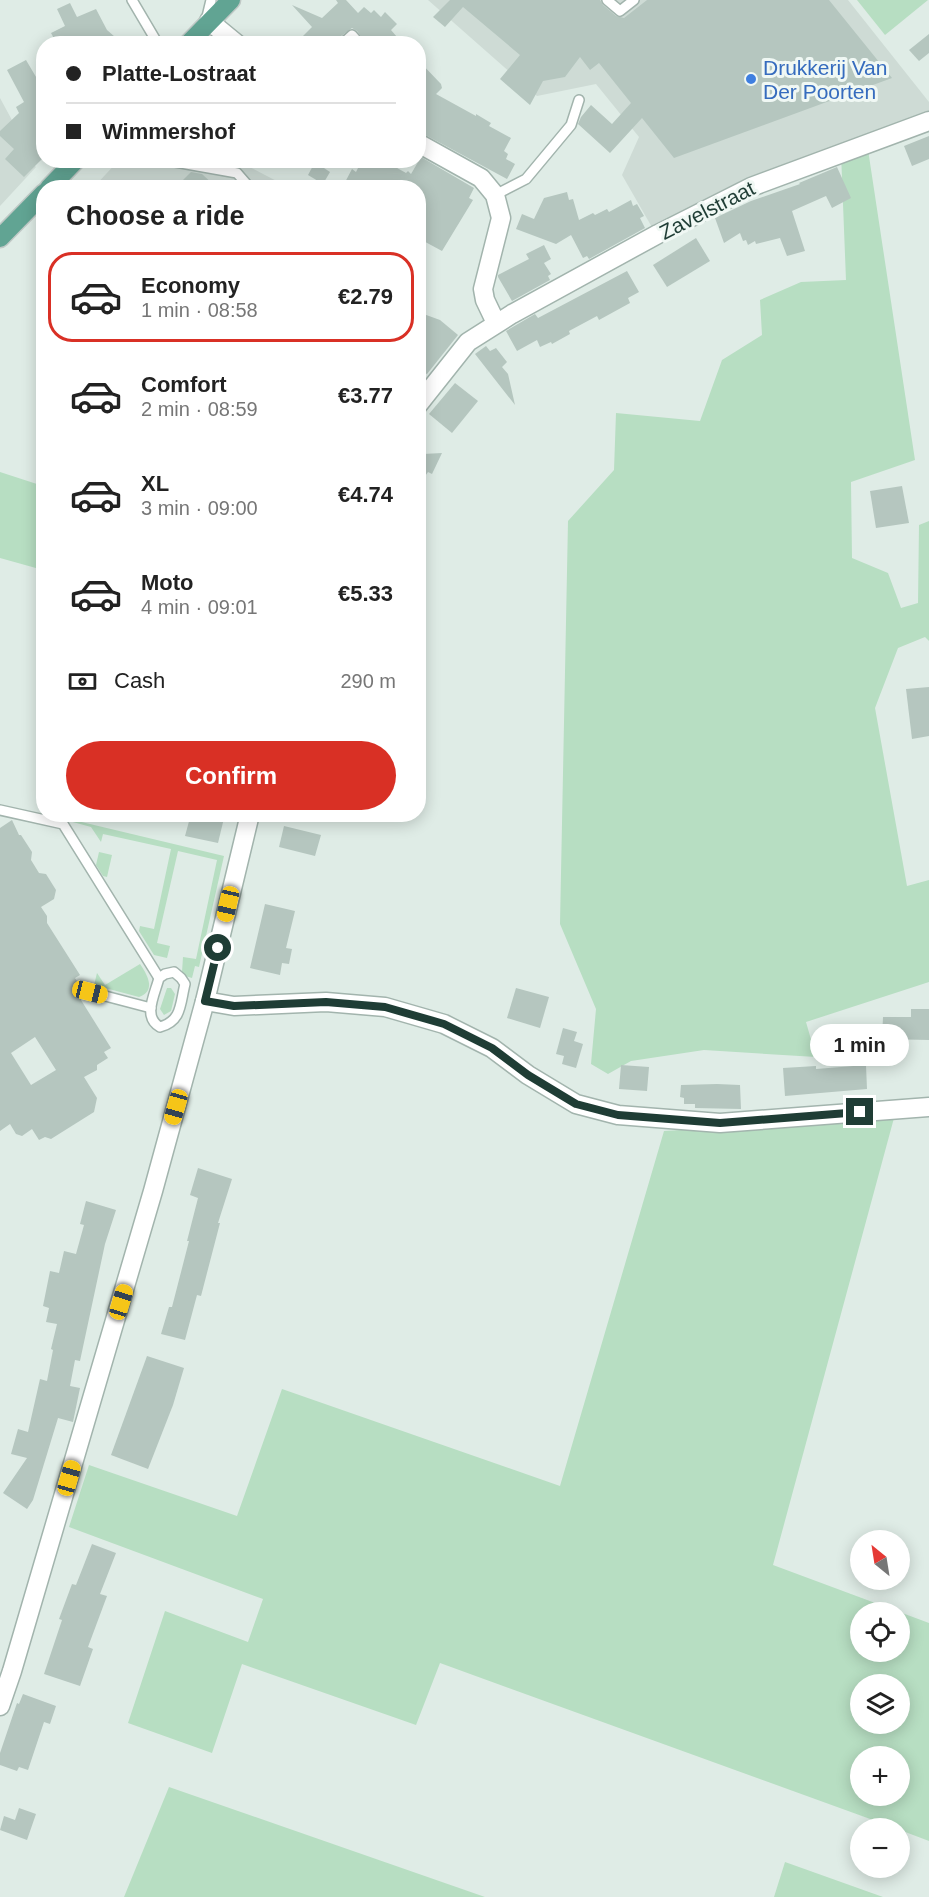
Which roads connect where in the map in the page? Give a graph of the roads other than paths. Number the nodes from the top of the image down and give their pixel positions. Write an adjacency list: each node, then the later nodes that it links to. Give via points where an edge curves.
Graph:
1 (132, 0): 7 (lane)
2 (211, 0): 6 (lane)
3 (231, 0): 6 (main road)
4 (607, 0): 5 (lane, via 620,11)
5 (634, 0)
6 (207, 23): 8 (main road); 9 (street)
7 (153, 36)
8 (195, 36)
9 (226, 36)
10 (579, 100): 17 (lane, via 571,125 526,180)
11 (929, 121): 20 (street, Zavelstraat, via 742,191)
12 (426, 147): 17 (street, via 481,178)
13 (68, 168): 15 (main road)
14 (209, 168): 16 (lane, via 237,173)
15 (57, 180)
16 (243, 180)
17 (495, 195): 20 (street, via 501,218 483,289)
18 (36, 202): 19 (main road)
19 (0, 238)
20 (496, 323): 21 (street, Zavelstraat, via 468,342)
21 (426, 395)
22 (0, 810): 23 (lane)
23 (36, 818)
24 (54, 822): 26 (lane, via 63,824)
25 (248, 822): 29 (street)
26 (159, 978): 28 (lane, via 174,972 184,984); 30 (lane)
27 (90, 992): 30 (lane)
28 (182, 996): 29 (lane); 30 (lane, via 176,1019 170,1025 160,1028 153,1023)
29 (205, 1001): 31 (street, via 234,1006 326,1002 385,1007 444,1024 492,1048 576,1104 618,1115 720,1123); 32 (street)
30 (151, 1008)
31 (929, 1107)
32 (0, 1706)

